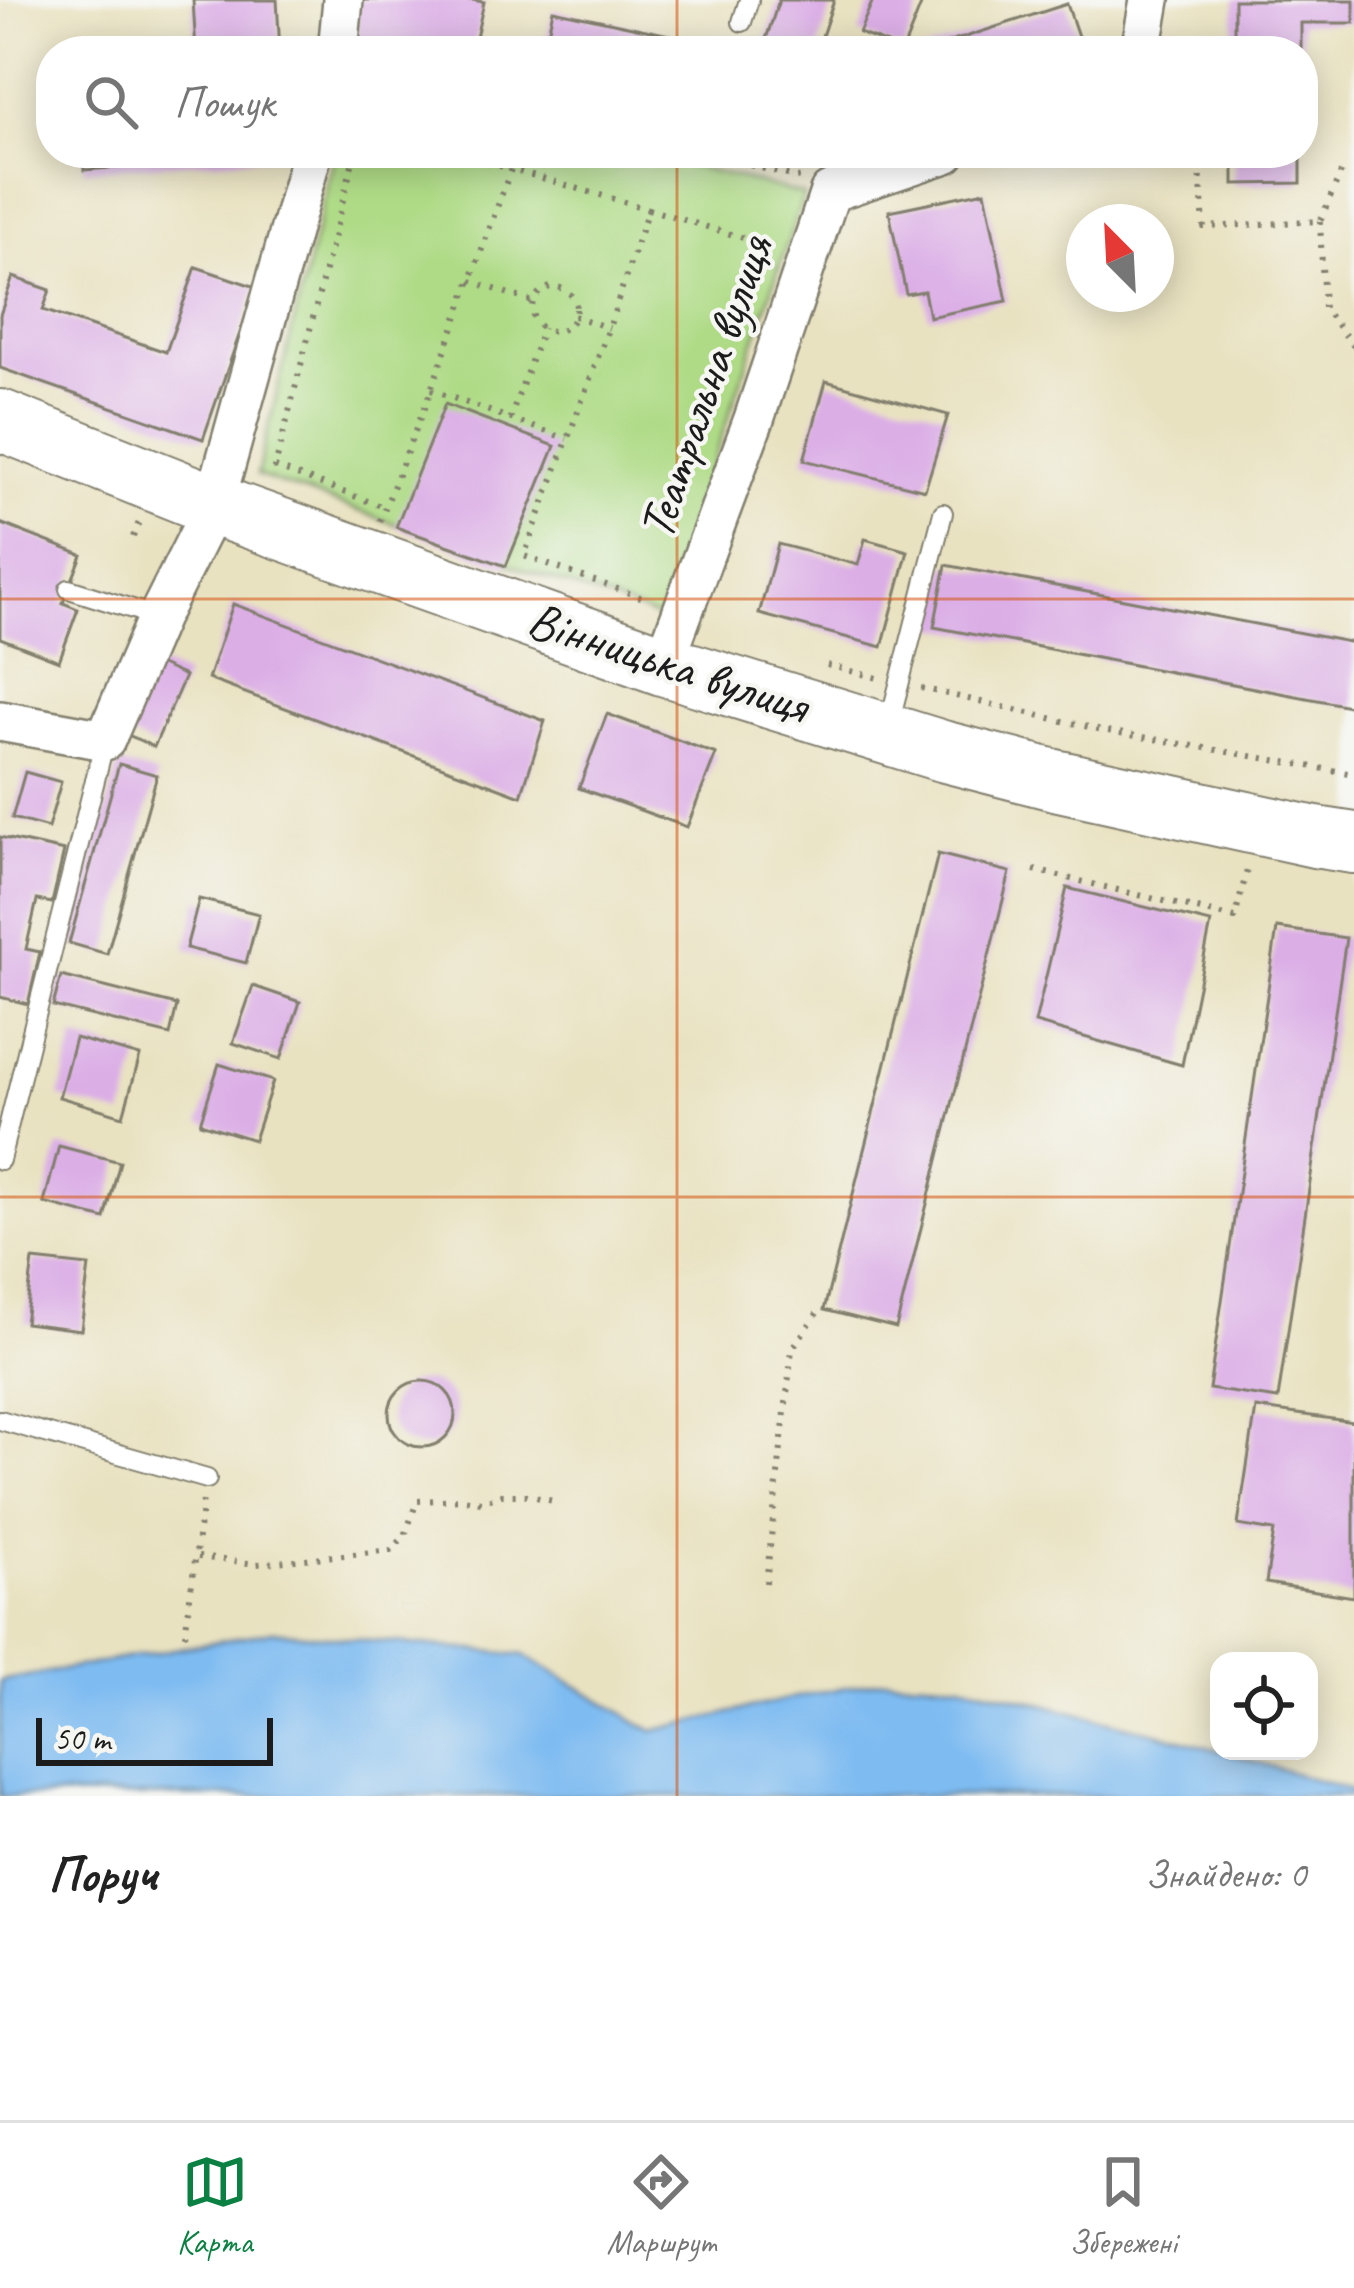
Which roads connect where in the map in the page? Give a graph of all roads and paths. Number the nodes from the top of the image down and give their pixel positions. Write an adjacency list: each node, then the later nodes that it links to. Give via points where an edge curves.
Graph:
1 (343, 0): 5 (street)
2 (749, 0): 4 (lane)
3 (1150, 0): 6 (street)
4 (742, 22)
5 (339, 36)
6 (1144, 36)
7 (307, 168): 29 (street)
8 (351, 168): 30 (path, via 275,467)
9 (507, 168): 14 (path)
10 (763, 168): 15 (path)
11 (901, 168): 15 (street, Театральна вулиця)
12 (1200, 168): 17 (path, via 1204,227)
13 (1343, 168): 17 (path)
14 (511, 169): 16 (path); 19 (path)
15 (830, 192): 36 (street, Театральна вулиця)
16 (648, 209): 18 (path); 23 (path)
17 (1320, 220): 24 (path, via 1324,309)
18 (774, 246)
19 (472, 281): 20 (path); 25 (path)
20 (533, 302): 21 (path, via 549,287 564,289); 22 (path)
21 (574, 316): 22 (path, via 563,328); 23 (path)
22 (543, 328): 26 (path)
23 (609, 328): 28 (path)
24 (1354, 346)
25 (431, 390): 26 (path); 30 (path)
26 (510, 418): 28 (path)
27 (0, 420): 29 (main road, Вінницька вулиця)
28 (567, 440): 34 (path, via 524,556)
29 (214, 505): 35 (street); 36 (main road, Вінницька вулиця)
30 (385, 508): 32 (path)
31 (944, 513): 38 (lane)
32 (377, 530)
33 (69, 589): 35 (lane)
34 (654, 602)
35 (158, 617): 40 (street)
36 (663, 664): 38 (main road, Вінницька вулиця)
37 (826, 664): 38 (path)
38 (893, 708): 41 (path, via 1102,730); 42 (main road, Вінницька вулиця, via 1054,780)
39 (0, 721): 40 (street)
40 (105, 740): 45 (lane)
41 (1354, 774)
42 (1354, 843)
43 (1251, 854): 44 (path, via 1235,918)
44 (1034, 870)
45 (0, 1160)
46 (818, 1312): 51 (path, via 792,1349)
47 (0, 1420): 48 (lane)
48 (207, 1479): 50 (path)
49 (553, 1501): 50 (path, via 417,1501 391,1550 257,1564)
50 (198, 1557): 52 (path)
51 (766, 1582)
52 (185, 1635)

